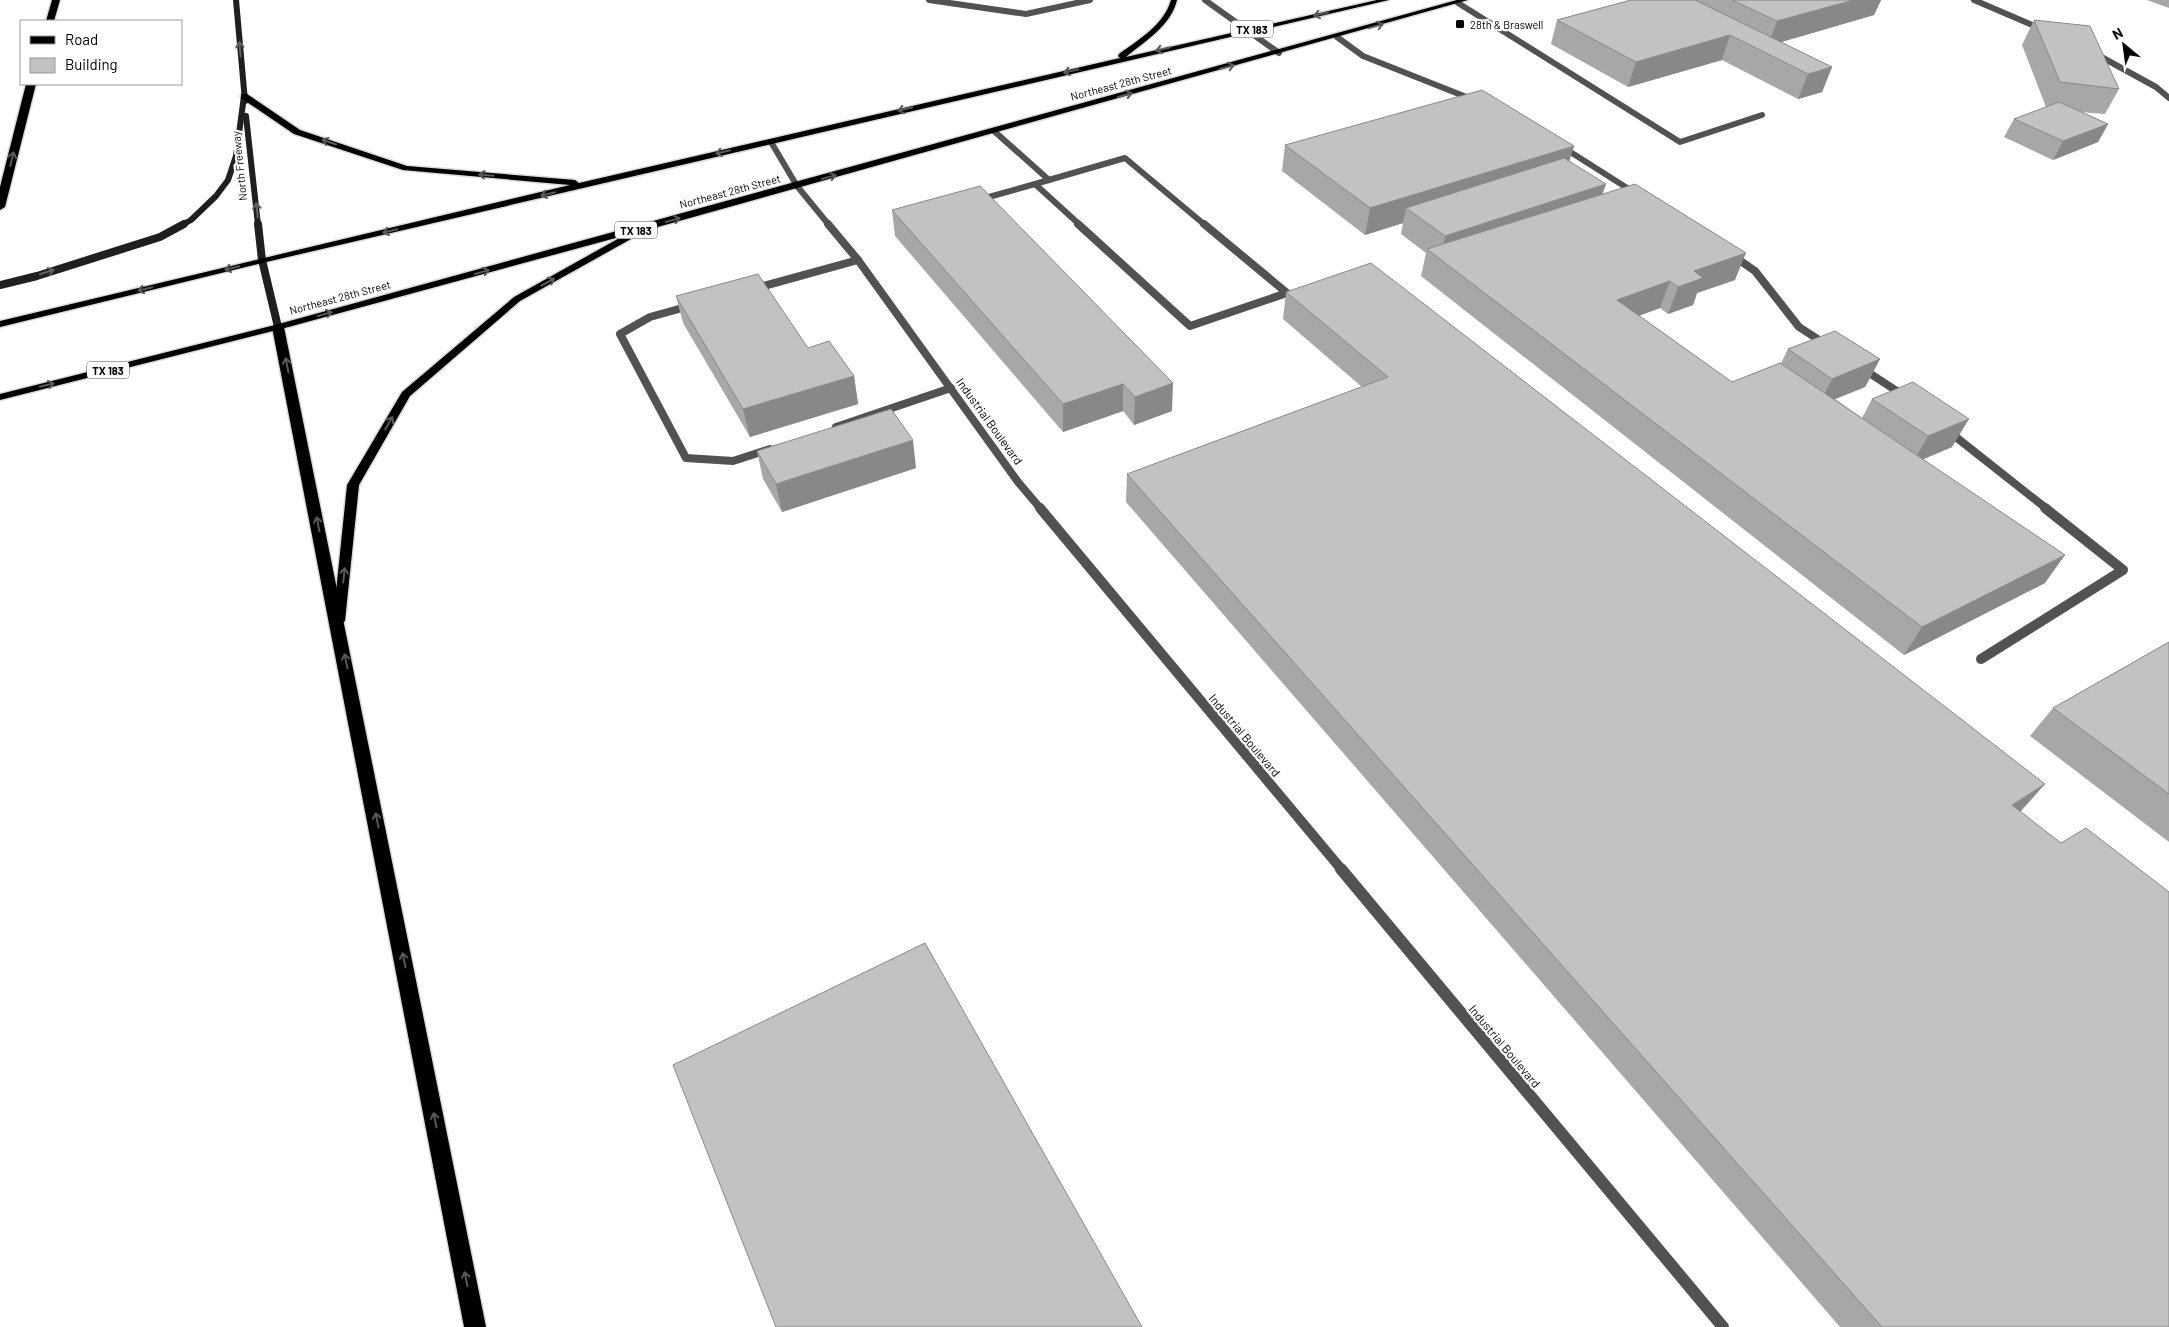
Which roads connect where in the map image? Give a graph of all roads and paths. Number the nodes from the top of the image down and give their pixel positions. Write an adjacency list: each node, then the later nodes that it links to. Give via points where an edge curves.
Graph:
1 (56, 0): 10 (highway)
2 (236, 0): 18 (main road, North Freeway, one-way to 2)
3 (929, 0): 4 (street, via 1026,14)
4 (1090, 0)
5 (1174, 0): 16 (main road, via 1174,8 1154,30)
6 (1205, 0): 11 (street)
7 (1386, 0): 11 (main road, Northeast 28th Street / TX 183, one-way to 11)
8 (1974, 0): 12 (street)
9 (1461, 1): 13 (main road, Northeast 28th Street / TX 183, one-way to 9); 21 (street, via 1680,142)
10 (50, 20)
11 (1248, 30): 15 (street); 16 (main road, Northeast 28th Street / TX 183, one-way to 16)
12 (2051, 34)
13 (1337, 37): 15 (main road, Northeast 28th Street / TX 183); 20 (street, via 1364,56)
14 (2086, 48): 19 (street, via 2156,87)
15 (1279, 53): 22 (main road, Northeast 28th Street / TX 183, one-way to 15)
16 (1118, 60): 23 (main road, Northeast 28th Street / TX 183, one-way to 23)
17 (31, 85): 31 (highway, one-way to 17)
18 (244, 96): 26 (main road, one-way to 18, via 406,168 297,132); 34 (main road, North Freeway, one-way to 18); 36 (main road, one-way to 18, via 160,236 191,220 228,180 236,156)
19 (2169, 98)
20 (1480, 102)
21 (1762, 115)
22 (994, 132): 25 (street); 28 (main road, Northeast 28th Street / TX 183, one-way to 22)
23 (771, 142): 26 (main road, Northeast 28th Street / TX 183, one-way to 26); 28 (street, Industrial Boulevard)
24 (1558, 143): 29 (street)
25 (1049, 180): 27 (street); 27 (street, via 1125,158 1287,293 1190,326)
26 (587, 184): 34 (main road, Northeast 28th Street / TX 183, one-way to 34)
27 (1035, 184): 30 (street)
28 (797, 186): 32 (main road, Northeast 28th Street / TX 183, one-way to 28); 35 (street, Industrial Boulevard)
29 (1640, 196)
30 (968, 203)
31 (0, 206)
32 (643, 228): 40 (main road, Northeast 28th Street / TX 183, one-way to 32); 49 (main road, one-way to 32, via 353,485 406,394 517,299)
33 (1722, 249): 41 (street, via 1755,270 1799,327)
34 (262, 260): 39 (main road, Northeast 28th Street / TX 183, one-way to 39); 40 (main road, North Freeway)
35 (858, 260): 37 (street); 43 (street, Industrial Boulevard)
36 (0, 285)
37 (745, 291)
38 (698, 304): 48 (street, via 650,317 620,334 686,458 733,461)
39 (0, 324)
40 (278, 327): 44 (main road, Northeast 28th Street / TX 183, one-way to 40); 49 (highway, one-way to 40)
41 (1832, 348)
42 (1856, 364): 45 (street)
43 (951, 388): 47 (street); 52 (street, Industrial Boulevard, via 1018,482)
44 (0, 397)
45 (1912, 402)
46 (1943, 427): 50 (street, via 2123,570)
47 (828, 429)
48 (781, 445)
49 (338, 624): 51 (highway, one-way to 49)
50 (1981, 660)
51 (475, 1327)
52 (1722, 1327)

